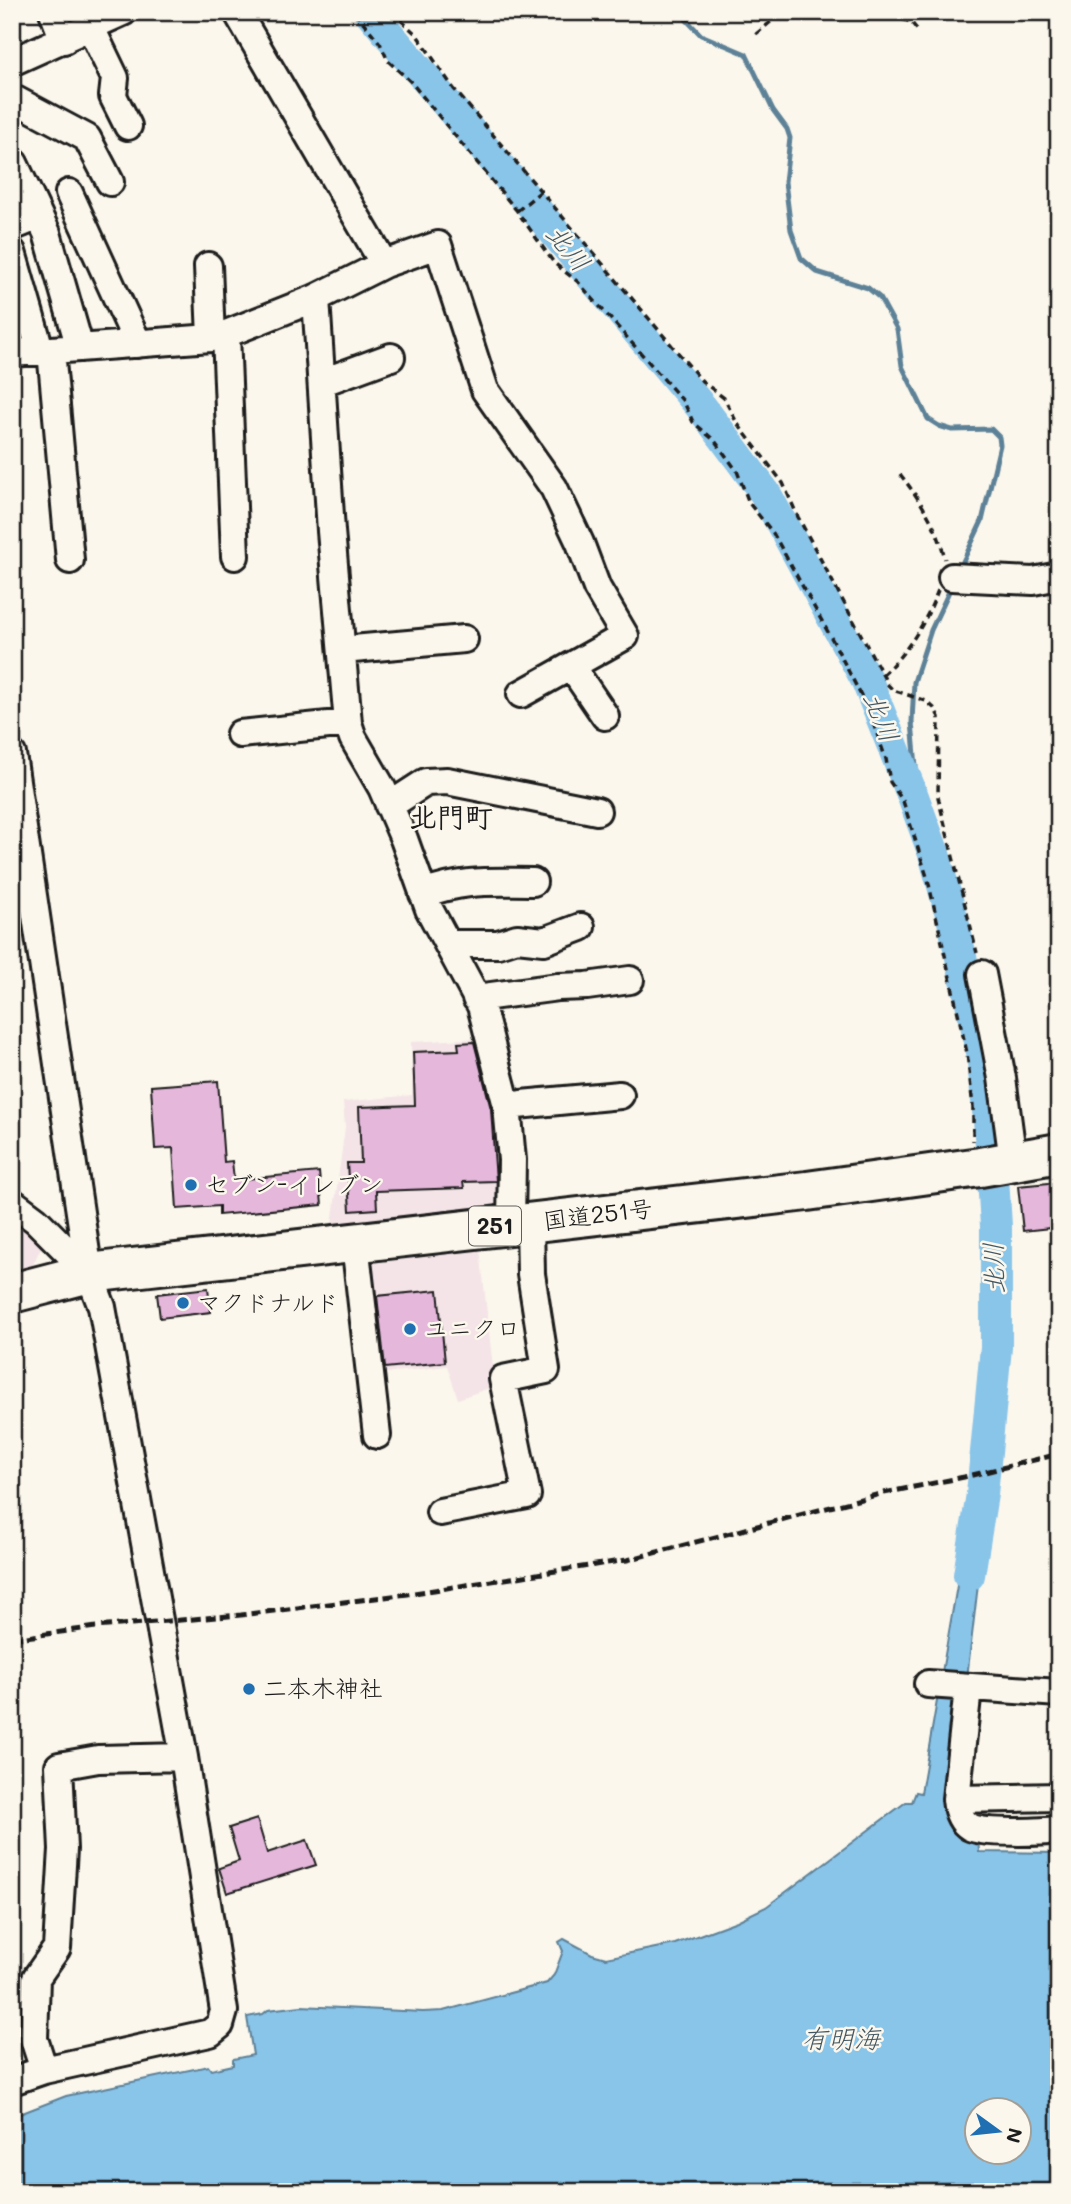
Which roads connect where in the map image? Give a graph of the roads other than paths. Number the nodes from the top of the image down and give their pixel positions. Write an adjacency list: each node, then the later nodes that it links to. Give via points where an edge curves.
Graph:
1 (54, 12): 5 (street)
2 (123, 12): 4 (street)
3 (237, 12): 15 (street)
4 (91, 28): 5 (street); 8 (street, via 115,78 113,96)
5 (64, 40): 6 (street)
6 (12, 62)
7 (12, 99): 10 (street, via 87,138)
8 (128, 126)
9 (14, 163): 12 (street)
10 (110, 182)
11 (69, 193): 19 (street)
12 (39, 216): 13 (street); 20 (street)
13 (12, 227)
14 (12, 252): 21 (street)
15 (384, 264): 17 (street); 31 (street, via 438,245 485,390 554,488 597,589 625,636)
16 (208, 267): 18 (street)
17 (316, 298): 18 (street); 24 (street)
18 (219, 336): 19 (street); 25 (street)
19 (138, 344): 20 (street)
20 (80, 348): 21 (street)
21 (45, 351): 22 (street); 26 (street)
22 (12, 353)
23 (391, 357): 24 (street)
24 (323, 382): 30 (street)
25 (235, 556)
26 (70, 560)
27 (950, 576): 28 (street, via 1034,581)
28 (1059, 576)
29 (464, 639): 30 (street)
30 (342, 650): 34 (street)
31 (571, 666): 32 (street); 33 (street)
32 (521, 694)
33 (605, 716)
34 (348, 723): 35 (street); 38 (street)
35 (240, 734)
36 (12, 758): 37 (street)
37 (15, 790): 52 (street)
38 (389, 806): 39 (street, via 426,782 447,781); 41 (street)
39 (597, 811)
40 (533, 882): 41 (street, via 468,881)
41 (423, 894): 43 (street)
42 (581, 927): 43 (street, via 544,941 517,938 498,944)
43 (447, 944): 46 (street)
44 (982, 974): 48 (street, via 1002,1078)
45 (630, 980): 46 (street)
46 (476, 998): 50 (street, via 508,1106)
47 (1059, 1153): 48 (highway, 国道251号 / 251)
48 (993, 1164): 50 (highway, 国道251号 / 251, via 807,1191)
49 (12, 1202): 52 (street)
50 (520, 1223): 51 (highway, 国道251号 / 251); 55 (street, via 546,1370 503,1379 527,1494)
51 (355, 1243): 52 (highway, 国道251号 / 251); 54 (street)
52 (89, 1273): 53 (highway, 国道251号 / 251); 59 (street, via 102,1307)
53 (12, 1293)
54 (377, 1435)
55 (440, 1513)
56 (928, 1684): 57 (street)
57 (967, 1688): 58 (street); 61 (street)
58 (1059, 1693)
59 (184, 1757): 63 (street, via 99,1759 59,1766 63,1849 57,1948 36,1978 34,2039); 63 (street, via 223,2005 220,2025 210,2033)
60 (1059, 1797): 61 (street)
61 (956, 1799): 62 (street, via 959,1815 972,1828)
62 (1059, 1830)
63 (44, 2070): 64 (street)
64 (12, 2081)

